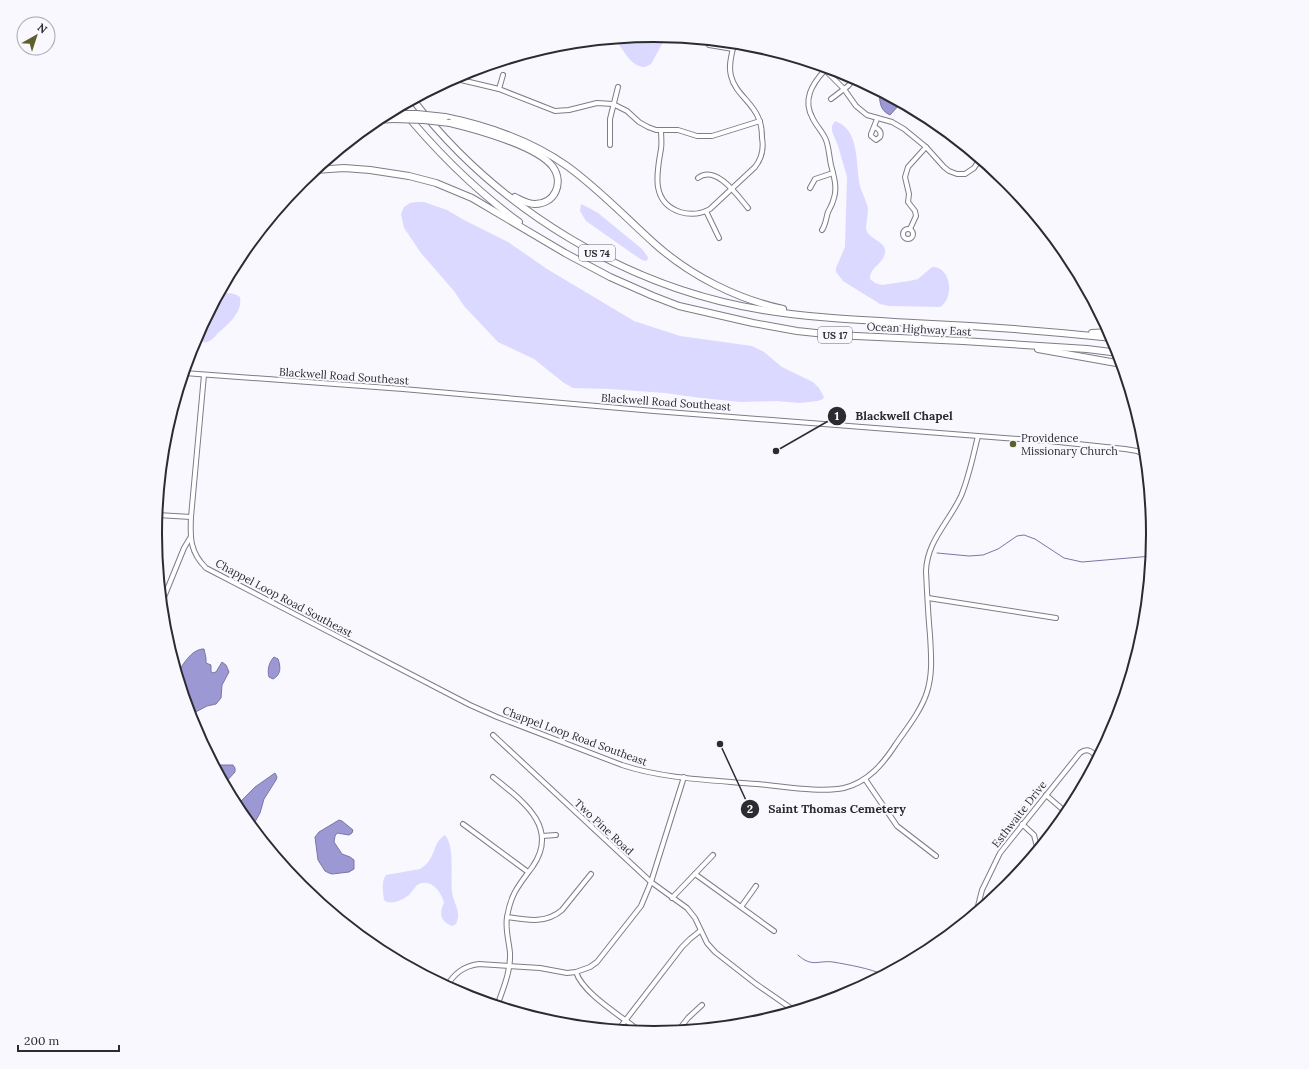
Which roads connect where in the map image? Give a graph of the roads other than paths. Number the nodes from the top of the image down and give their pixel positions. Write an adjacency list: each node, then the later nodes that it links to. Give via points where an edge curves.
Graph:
1 (709, 45): 2 (street)
2 (733, 49): 18 (street, via 730,67 733,81)
3 (823, 72): 25 (street, via 810,90 808,106 828,145)
4 (829, 74): 10 (street)
5 (503, 75): 9 (street)
6 (463, 80): 9 (street)
7 (850, 82): 10 (street)
8 (618, 87): 13 (street)
9 (499, 89): 13 (street, via 556,111 597,103)
10 (844, 89): 11 (street); 17 (street, via 856,106)
11 (832, 99)
12 (416, 104): 26 (highway, US 74, via 450,143)
13 (613, 104): 20 (street, via 648,127); 21 (street, via 609,124)
14 (403, 111): 35 (highway, US 74, via 432,145 476,187)
15 (398, 114): 36 (highway, bridge, via 445,117 496,130 530,144 559,160 595,188 661,249 709,282 763,304)
16 (390, 119): 26 (highway, bridge, via 450,123 519,145 547,161 558,181 552,197 535,204 519,199)
17 (877, 119): 19 (street); 22 (street, via 892,122)
18 (760, 121): 20 (street, via 706,137); 29 (street, via 763,147 760,159)
19 (874, 127)
20 (662, 130): 31 (street, via 656,175 660,195 679,212 693,214)
21 (610, 145)
22 (926, 147): 23 (street, via 944,167 956,174 961,175 970,171); 32 (street, via 908,167 905,177 908,202 916,216)
23 (977, 162)
24 (324, 169): 35 (highway, via 370,170 409,176 436,184 478,201)
25 (833, 173): 28 (street, via 816,179); 33 (street, via 835,197)
26 (488, 178): 36 (highway, US 74, via 526,209 572,239 645,275 694,293 736,304 781,313)
27 (698, 178): 29 (street, via 712,175)
28 (810, 188)
29 (731, 189): 30 (street); 31 (street)
30 (748, 208)
31 (706, 211): 34 (street)
32 (910, 229)
33 (822, 230)
34 (719, 238)
35 (565, 253): 40 (highway, Ocean Highway East / US 17, via 679,306 753,323 797,332)
36 (822, 317): 37 (highway, Ocean Highway East / US 17)
37 (1045, 332): 38 (highway); 39 (highway, Ocean Highway East / US 17)
38 (1103, 332)
39 (1106, 337)
40 (1007, 344): 41 (highway, Ocean Highway East / US 17); 42 (highway)
41 (1112, 352)
42 (1116, 363)
43 (189, 373): 44 (street, Blackwell Road Southeast)
44 (204, 375): 45 (street, Blackwell Road Southeast); 48 (street, Chappel Loop Road Southeast)
45 (978, 436): 46 (street, Blackwell Road Southeast, via 1049,441); 51 (street, Chappel Loop Road Southeast, via 961,496 930,548 926,571)
46 (1140, 452)
47 (163, 515): 48 (street)
48 (191, 517): 49 (street, Chappel Loop Road Southeast)
49 (190, 538): 50 (street); 56 (street, Chappel Loop Road Southeast, via 198,558 206,568 470,705 622,765)
50 (165, 593)
51 (928, 598): 52 (street); 57 (street, Chappel Loop Road Southeast, via 931,673 927,692 921,706 888,756)
52 (1056, 618)
53 (493, 735): 70 (street, Two Pine Road)
54 (1094, 755): 58 (street, Esthwaite Drive, via 1090,751 1082,752)
55 (494, 777): 63 (street, via 530,809 537,819)
56 (684, 777): 57 (street, Chappel Loop Road Southeast, via 830,790 844,788); 70 (street)
57 (865, 779): 66 (street, via 897,826)
58 (1046, 794): 59 (street); 61 (street, Esthwaite Drive)
59 (1063, 809)
60 (462, 824): 67 (street)
61 (1022, 824): 64 (street, via 1034,835); 73 (street, Esthwaite Drive, via 1001,850 982,890)
62 (556, 835): 63 (street)
63 (542, 836): 67 (street, via 541,848)
64 (1037, 844)
65 (713, 855): 69 (street)
66 (936, 856)
67 (528, 872): 75 (street, via 512,896)
68 (591, 874): 75 (street, via 557,915 532,921)
69 (695, 874): 72 (street); 74 (street)
70 (651, 882): 72 (street, Two Pine Road); 79 (street, via 642,906 603,957 590,967)
71 (756, 886): 74 (street)
72 (672, 898): 76 (street, Two Pine Road, via 690,912)
73 (978, 906)
74 (741, 907): 77 (street)
75 (507, 917): 78 (street)
76 (700, 931): 83 (street, Two Pine Road, via 706,943 719,956); 84 (street, via 682,947)
77 (774, 931)
78 (510, 966): 79 (street); 80 (street, via 472,965 459,971); 81 (street)
79 (576, 972): 84 (street, via 587,990)
80 (450, 982)
81 (498, 1002)
82 (702, 1005): 87 (street)
83 (790, 1008)
84 (626, 1020): 85 (street); 86 (street)
85 (621, 1026)
86 (634, 1026)
87 (682, 1026)

